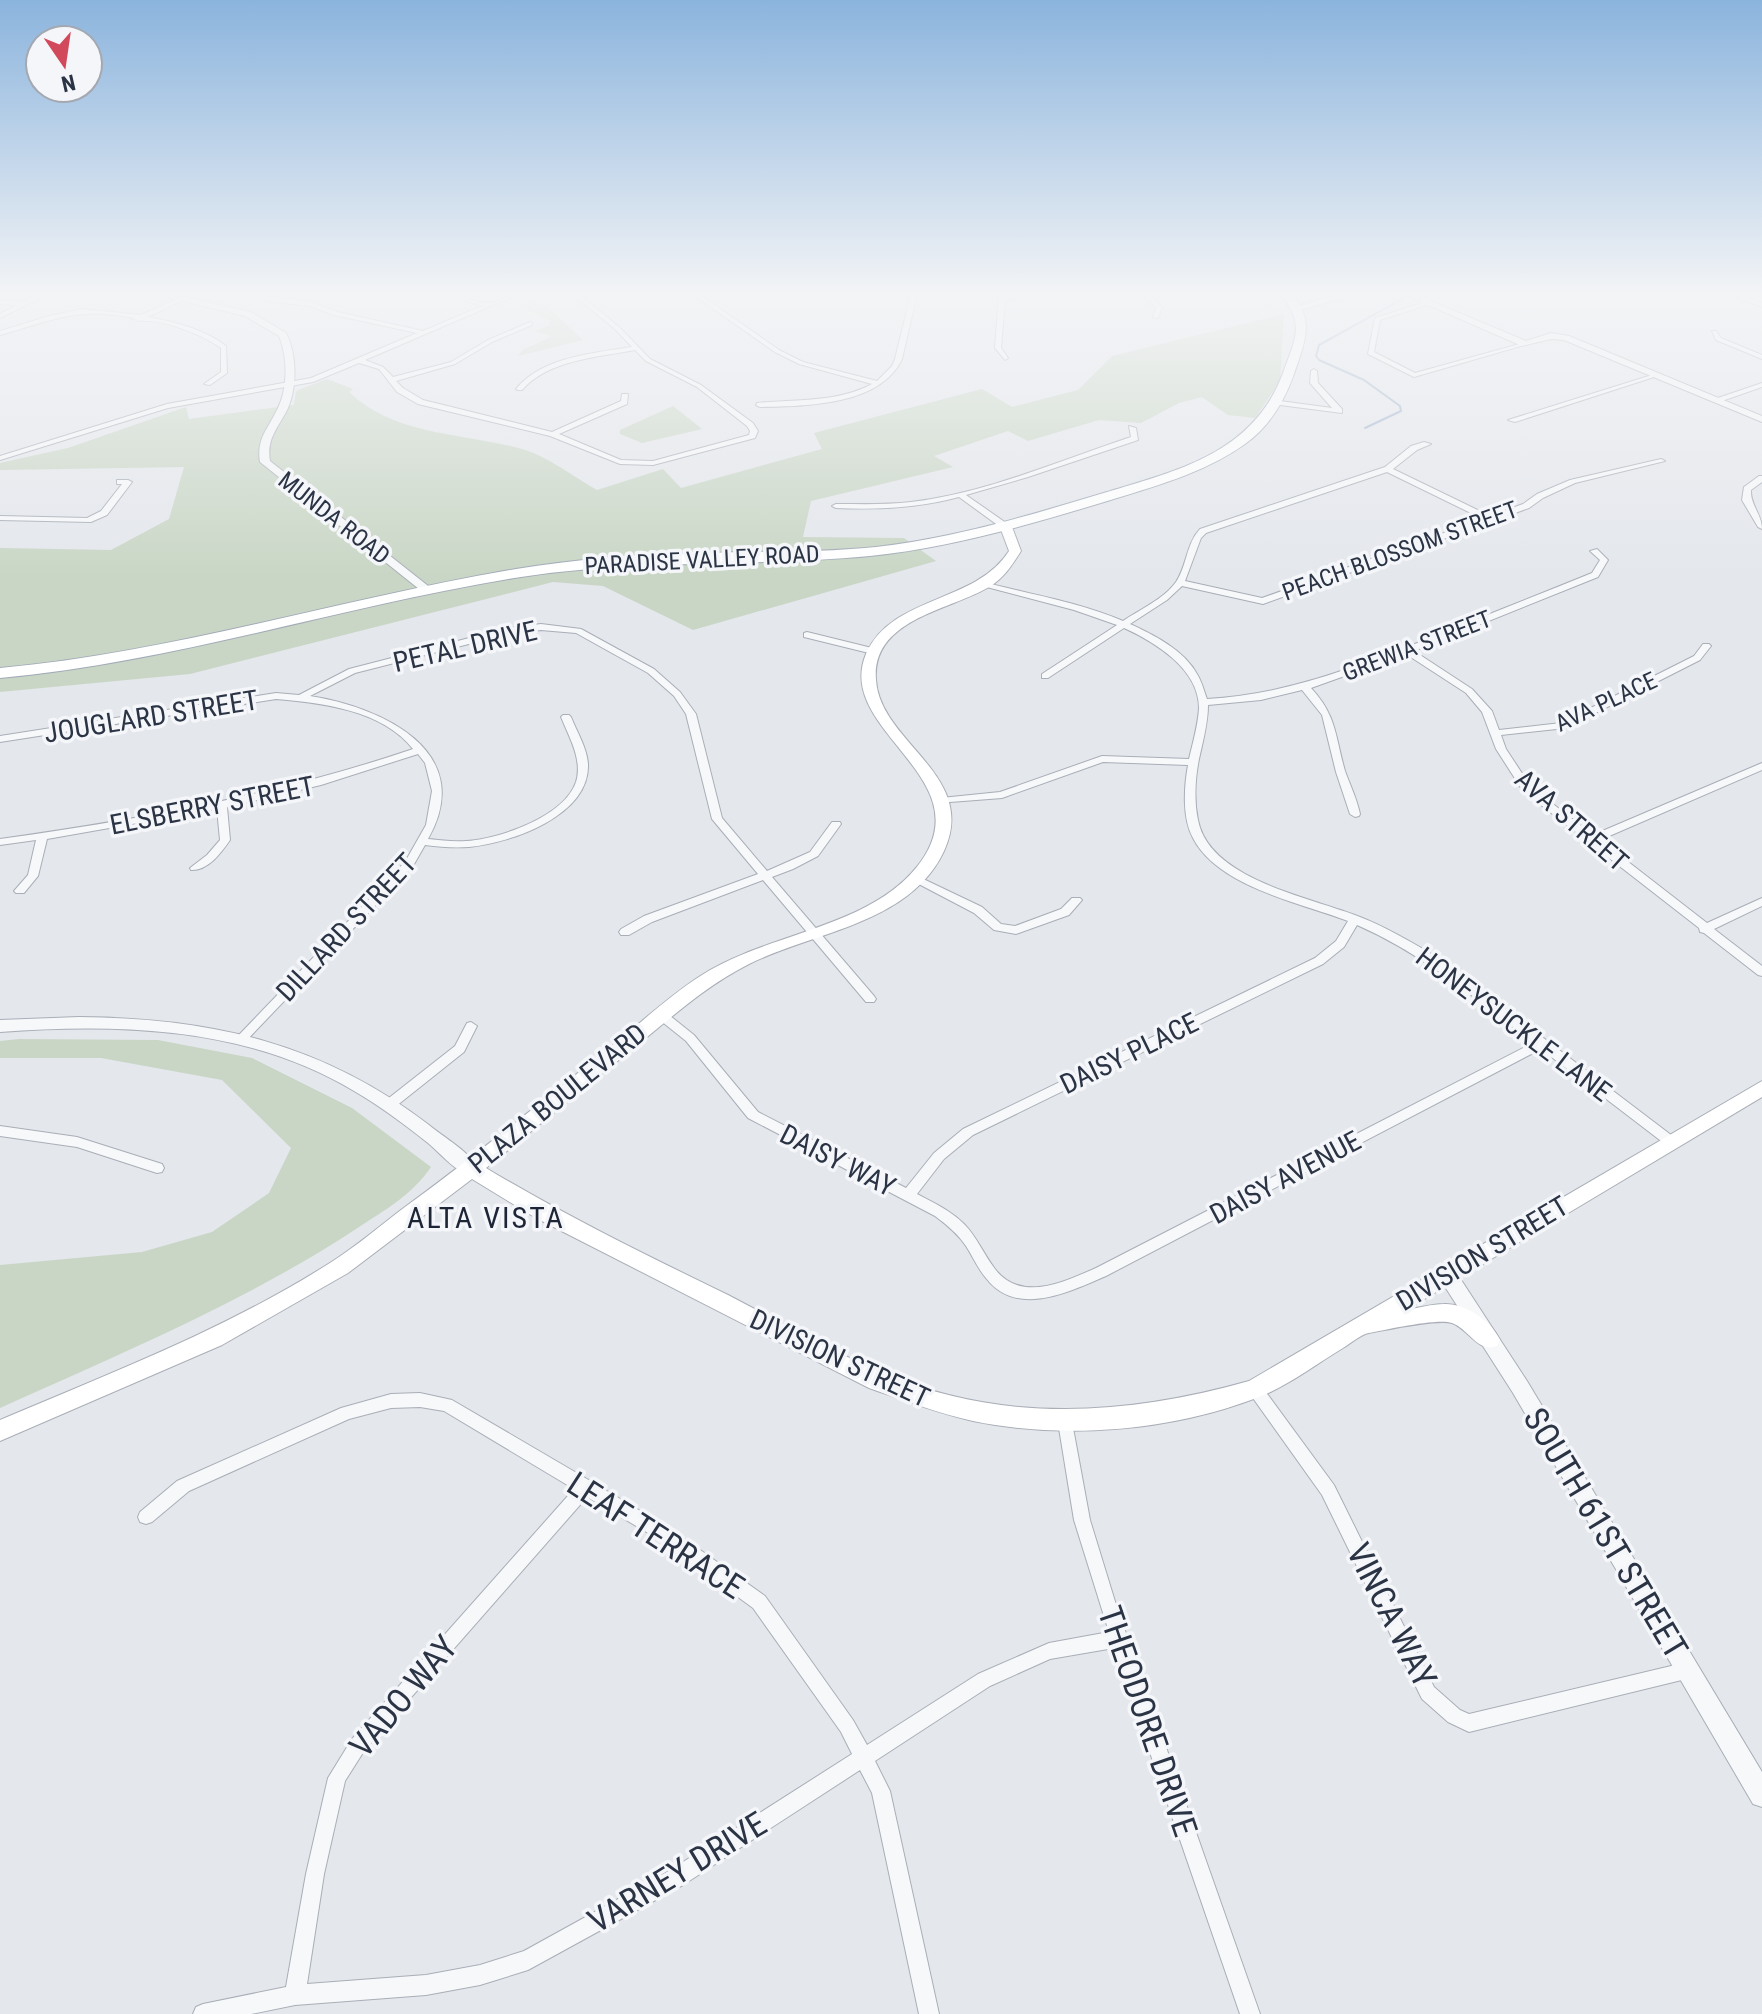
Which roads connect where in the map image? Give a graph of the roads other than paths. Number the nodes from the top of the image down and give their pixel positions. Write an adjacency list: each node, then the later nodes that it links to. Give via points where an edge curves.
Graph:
1 (275, 388): 20 (street, via 167,406)
2 (287, 388): 34 (street, MUNDA ROAD, via 285,404 264,439 265,462)
3 (398, 388): 18 (street, via 430,405)
4 (702, 388): 18 (street, via 753,426 754,433 739,442 640,464 620,462)
5 (862, 388): 14 (street, via 828,399)
6 (1285, 388): 13 (main road, PARADISE VALLEY ROAD)
7 (1318, 388): 13 (street, via 1339,411)
8 (1615, 388): 16 (street)
9 (1685, 388): 12 (street)
10 (1753, 388): 12 (street)
11 (625, 396): 18 (street, via 624,402)
12 (1716, 400): 15 (street)
13 (1280, 403): 29 (main road, PARADISE VALLEY ROAD, via 1256,430 1207,462)
14 (760, 405)
15 (1762, 419)
16 (1512, 420)
17 (1132, 428): 25 (street, via 1135,438)
18 (553, 434)
19 (1427, 444): 22 (street)
20 (0, 458)
21 (1661, 461): 28 (street, PEACH BLOSSOM STREET, via 1560,485 1526,506)
22 (1388, 469): 28 (street); 32 (street, via 1203,531)
23 (1762, 478): 30 (street, via 1747,489 1746,500)
24 (120, 482): 27 (street, via 128,482 104,513 88,520)
25 (962, 496): 26 (street, via 907,505); 29 (street)
26 (836, 506)
27 (0, 518)
28 (1489, 519): 32 (street, PEACH BLOSSOM STREET, via 1263,601)
29 (1006, 527): 33 (main road, via 1015,544 1011,563); 34 (main road, PARADISE VALLEY ROAD, via 876,551 624,561 492,577)
30 (1762, 527)
31 (1594, 551): 38 (street, GREWIA STREET, via 1604,560 1595,575)
32 (1180, 583): 35 (street)
33 (983, 585): 35 (street); 39 (main road, via 905,621)
34 (428, 591): 40 (main road, PARADISE VALLEY ROAD, via 173,650)
35 (1128, 624): 41 (street); 44 (street, via 1178,660)
36 (807, 635): 39 (street)
37 (1706, 646): 46 (street, AVA PLACE, via 1697,658 1563,726)
38 (1407, 650): 42 (street, GREWIA STREET); 46 (street, AVA STREET, via 1469,691 1487,711)
39 (873, 651): 51 (main road, via 868,682 874,700 937,785)
40 (0, 673)
41 (1045, 676)
42 (1304, 686): 44 (street, GREWIA STREET, via 1259,698); 53 (street, via 1331,718 1339,767)
43 (303, 696): 47 (street, JOUGLARD STREET, via 237,699); 48 (street, DILLARD STREET, via 375,715 397,727); 60 (street, PETAL DRIVE, via 352,671 508,631 578,631 651,671 677,694 691,714 717,819)
44 (1203, 702): 49 (street, HONEYSUCKLE LANE)
45 (566, 717): 58 (street, via 583,765 575,791 561,807 498,838 467,844)
46 (1495, 733): 56 (street, AVA STREET, via 1527,789)
47 (0, 739)
48 (420, 750): 52 (street, ELSBERRY STREET, via 328,782); 58 (street, DILLARD STREET, via 432,770 436,793 434,817)
49 (1192, 762): 51 (street, via 1102,759 1002,795); 65 (street, HONEYSUCKLE LANE, via 1191,807 1198,840 1217,860 1256,887)
50 (1762, 766): 56 (street)
51 (941, 801): 61 (main road, PLAZA BOULEVARD, via 941,838)
52 (222, 804): 55 (street, ELSBERRY STREET); 59 (street, via 225,840)
53 (1355, 814)
54 (836, 824): 60 (street, via 814,854)
55 (42, 836): 57 (street, ELSBERRY STREET); 62 (street, via 33,876)
56 (1591, 840): 66 (street, AVA STREET)
57 (0, 842)
58 (423, 842): 74 (street, DILLARD STREET, via 409,864)
59 (195, 868)
60 (768, 876): 67 (street); 68 (street, PETAL DRIVE)
61 (917, 879): 63 (street, via 978,910 998,927 1016,930 1065,912); 68 (main road, PLAZA BOULEVARD, via 874,907)
62 (20, 891)
63 (1076, 900)
64 (1762, 902): 66 (street)
65 (1355, 919): 75 (street, HONEYSUCKLE LANE, via 1437,963); 82 (street, DAISY PLACE, via 1340,944 1319,961 968,1132 939,1156)
66 (1704, 929): 69 (street, AVA STREET)
67 (625, 932)
68 (814, 932): 70 (street, PETAL DRIVE); 71 (main road, PLAZA BOULEVARD, via 750,956)
69 (1762, 972)
70 (870, 999)
71 (660, 1014): 81 (main road, PLAZA BOULEVARD); 82 (street, DAISY WAY, via 690,1038 753,1115)
72 (0, 1026): 74 (street, DIVISION STREET, via 139,1024)
73 (471, 1026): 77 (street, via 460,1049)
74 (241, 1039): 77 (street, DIVISION STREET, via 314,1063)
75 (1541, 1044): 79 (street, HONEYSUCKLE LANE); 84 (street, DAISY AVENUE, via 1101,1272 1060,1289)
76 (1762, 1088): 79 (main road, DIVISION STREET)
77 (390, 1104): 81 (street, DIVISION STREET)
78 (0, 1131): 80 (street, via 77,1142)
79 (1670, 1141): 83 (main road, DIVISION STREET)
80 (157, 1168)
81 (471, 1169): 88 (main road, DIVISION STREET, via 543,1212 877,1381 923,1400 1009,1419); 89 (main road, PLAZA BOULEVARD, via 341,1267 284,1301 214,1339)
82 (909, 1195): 84 (street, DAISY WAY, via 965,1230 993,1277)
83 (1447, 1274): 85 (main road, DIVISION STREET); 86 (street, SOUTH 61ST STREET)
84 (1023, 1293)
85 (1357, 1328): 86 (main road, via 1446,1312 1467,1319); 87 (main road, DIVISION STREET)
86 (1489, 1340): 93 (street, SOUTH 61ST STREET)
87 (1255, 1389): 88 (main road, DIVISION STREET, via 1204,1405 1114,1421); 93 (street, VINCA WAY, via 1328,1490 1428,1693 1454,1716 1469,1723)
88 (1066, 1422): 92 (street, THEODORE DRIVE, via 1082,1520)
89 (0, 1431)
90 (586, 1487): 91 (street, LEAF TERRACE, via 447,1405 391,1401 346,1413 183,1486); 94 (street, LEAF TERRACE, via 694,1553 759,1602); 96 (street, VADO WAY, via 358,1745 337,1778)
91 (146, 1517)
92 (1119, 1639): 94 (street, VARNEY DRIVE, via 1049,1651 984,1680); 99 (street, THEODORE DRIVE)
93 (1688, 1671): 95 (street, SOUTH 61ST STREET)
94 (865, 1756): 96 (street, VARNEY DRIVE, via 676,1878 528,1960 426,1985); 98 (street, LEAF TERRACE, via 881,1791)
95 (1762, 1795)
96 (295, 1995): 97 (street, VARNEY DRIVE)
97 (203, 2014)
98 (929, 2014)
99 (1250, 2014)

